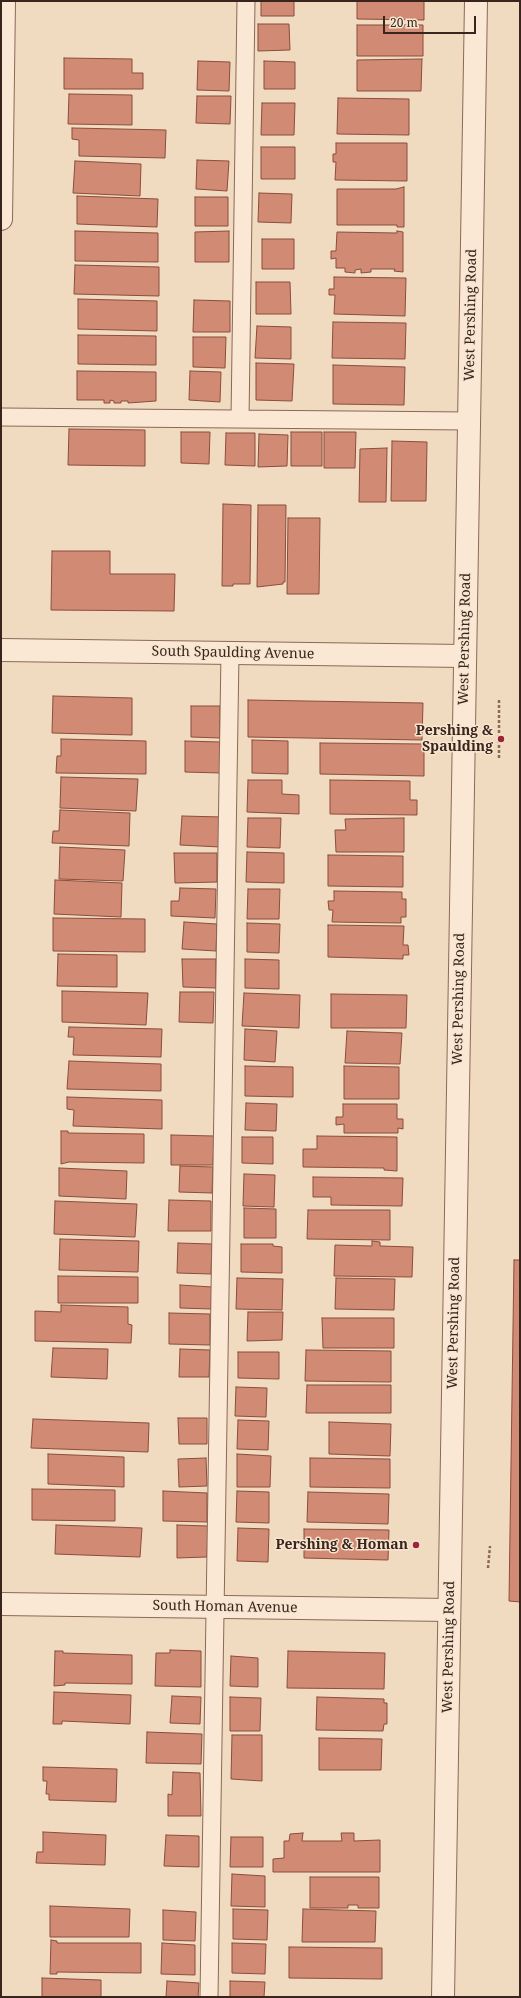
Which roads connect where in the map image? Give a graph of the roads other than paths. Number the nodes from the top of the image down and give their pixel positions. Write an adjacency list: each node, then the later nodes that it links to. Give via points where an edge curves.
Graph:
1 (4, 1): 4 (street)
2 (246, 1): 6 (lane)
3 (476, 1): 7 (street, West Pershing Road)
4 (1, 219)
5 (1, 417): 6 (lane)
6 (240, 419): 7 (lane)
7 (469, 422): 10 (street, West Pershing Road)
8 (1, 650): 9 (street, South Spaulding Avenue)
9 (230, 653): 10 (street, South Spaulding Avenue); 12 (lane)
10 (465, 656): 13 (street, West Pershing Road)
11 (1, 1604): 12 (street, South Homan Avenue)
12 (215, 1607): 13 (street, South Homan Avenue); 14 (lane)
13 (449, 1610): 15 (street, West Pershing Road)
14 (209, 1997)
15 (443, 1997)

